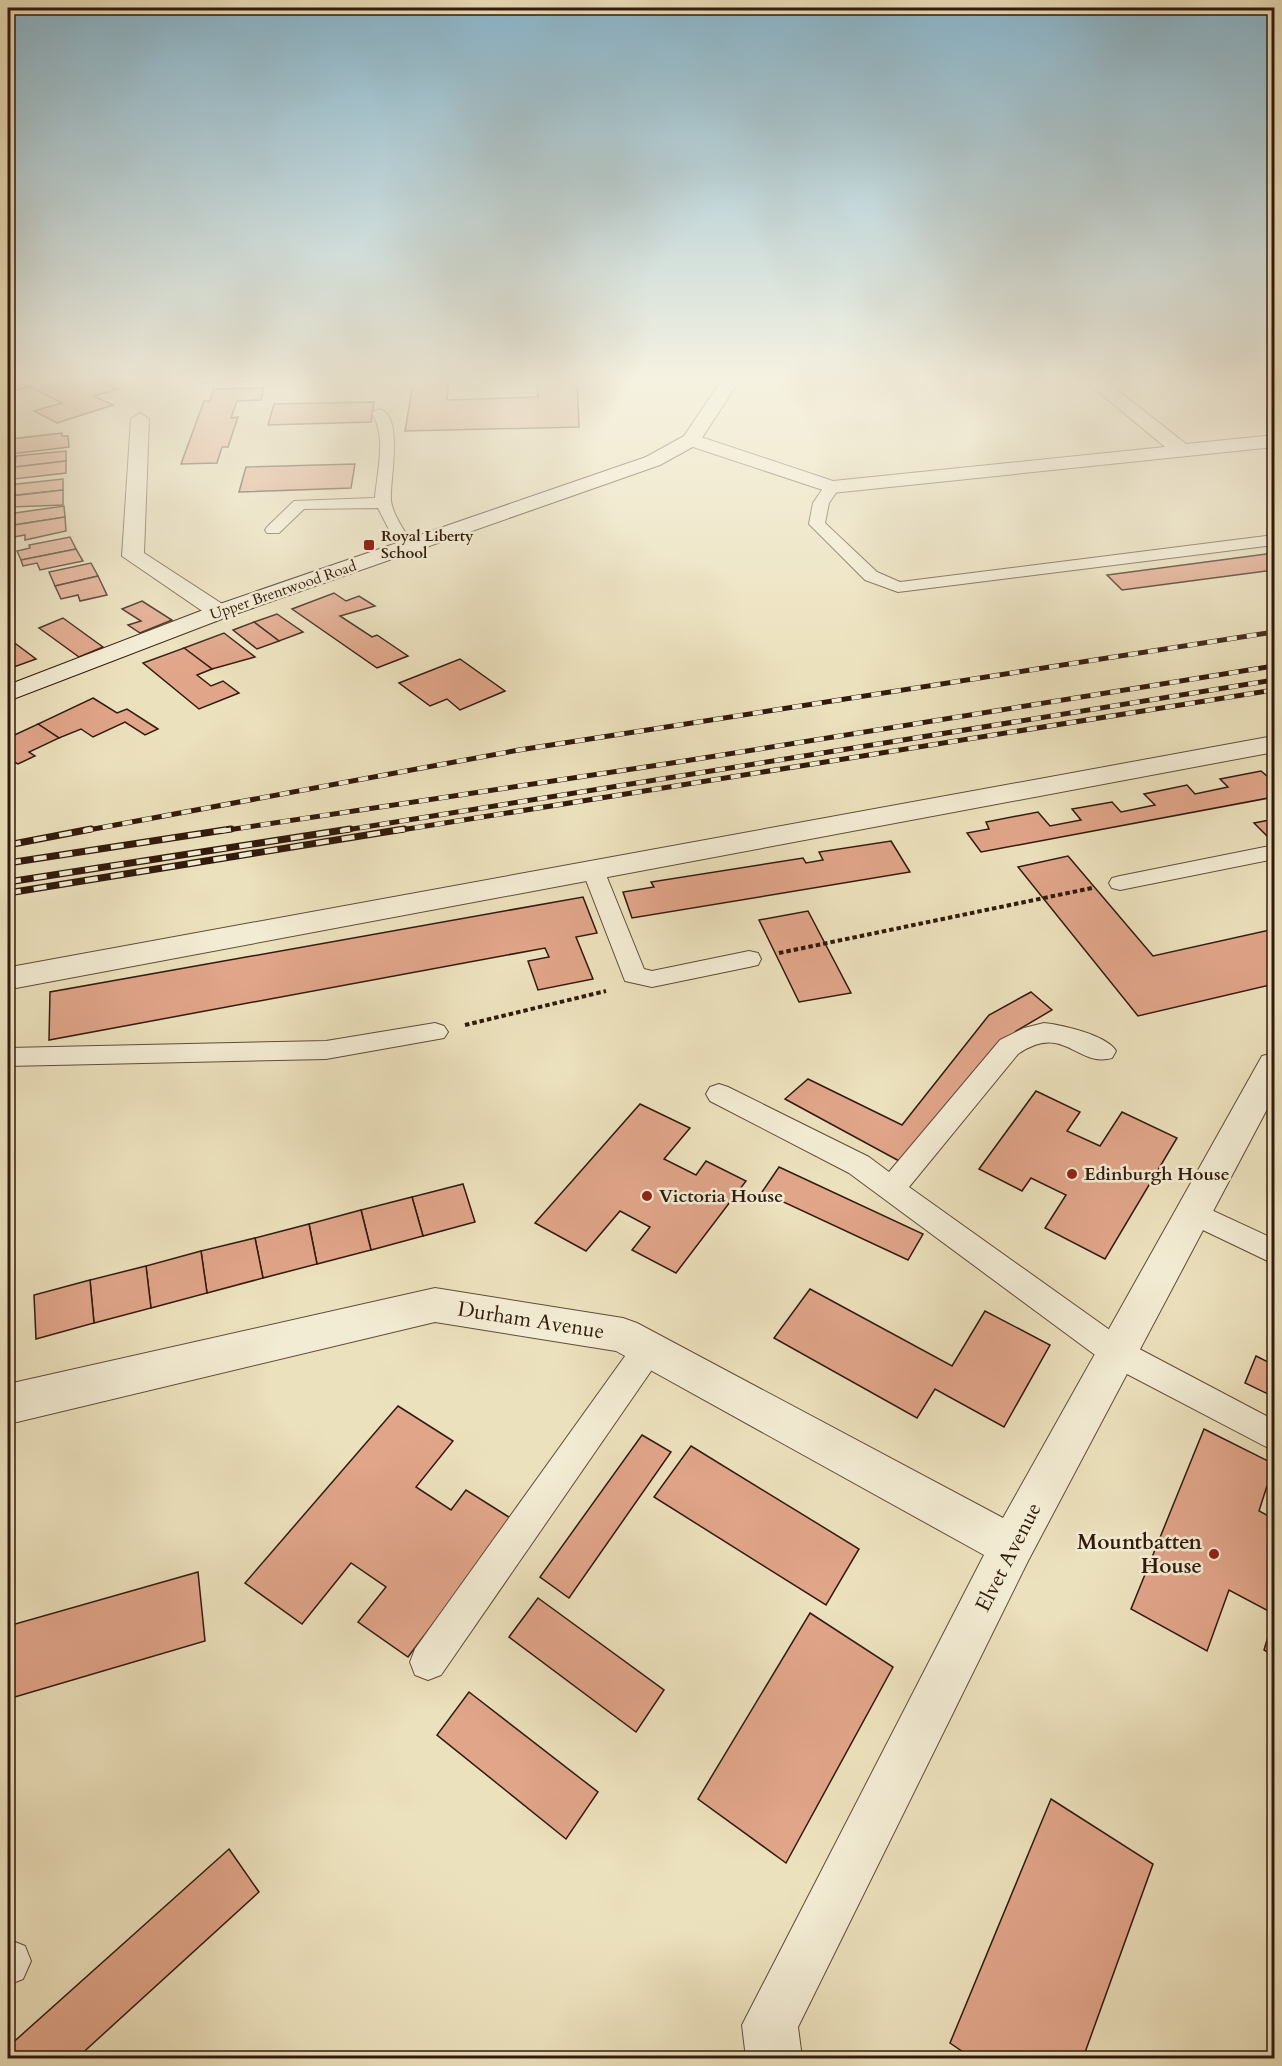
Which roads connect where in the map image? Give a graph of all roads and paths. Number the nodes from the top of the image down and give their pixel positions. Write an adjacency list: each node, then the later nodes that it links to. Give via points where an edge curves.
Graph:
1 (137, 474): 11 (street, via 133,556)
2 (384, 474): 7 (lane)
3 (614, 474): 10 (street, Upper Brentwood Road)
4 (794, 474): 6 (street)
5 (954, 474): 6 (street)
6 (832, 487): 9 (lane, via 820,504 817,524 871,576 898,587)
7 (383, 503): 8 (lane, via 300,504); 10 (lane)
8 (273, 530)
9 (1275, 540)
10 (406, 547): 11 (street, Upper Brentwood Road)
11 (219, 612): 12 (street, Upper Brentwood Road)
12 (8, 694)
13 (1275, 744): 15 (street)
14 (1275, 852): 16 (lane)
15 (593, 870): 18 (street); 19 (lane, via 634,975)
16 (1120, 882): 17 (path)
17 (749, 959): 19 (lane)
18 (16, 976)
19 (652, 979): 20 (path)
20 (435, 1032): 22 (lane, via 326,1050)
21 (1103, 1051): 25 (lane, via 1051,1032 1036,1031 1023,1036 1009,1047)
22 (8, 1057)
23 (1275, 1065): 26 (street, Elvet Avenue)
24 (719, 1094): 25 (lane, via 859,1165)
25 (891, 1189): 29 (lane)
26 (1194, 1213): 27 (lane); 29 (street, Elvet Avenue)
27 (1275, 1252)
28 (649, 1348): 30 (street, Durham Avenue, via 623,1335 435,1305); 32 (street, Durham Avenue); 33 (lane)
29 (1117, 1353): 31 (lane); 32 (street, Elvet Avenue)
30 (8, 1403)
31 (1275, 1436)
32 (1012, 1546): 34 (street, Elvet Avenue, via 770,2025)
33 (428, 1662)
34 (774, 2058)

